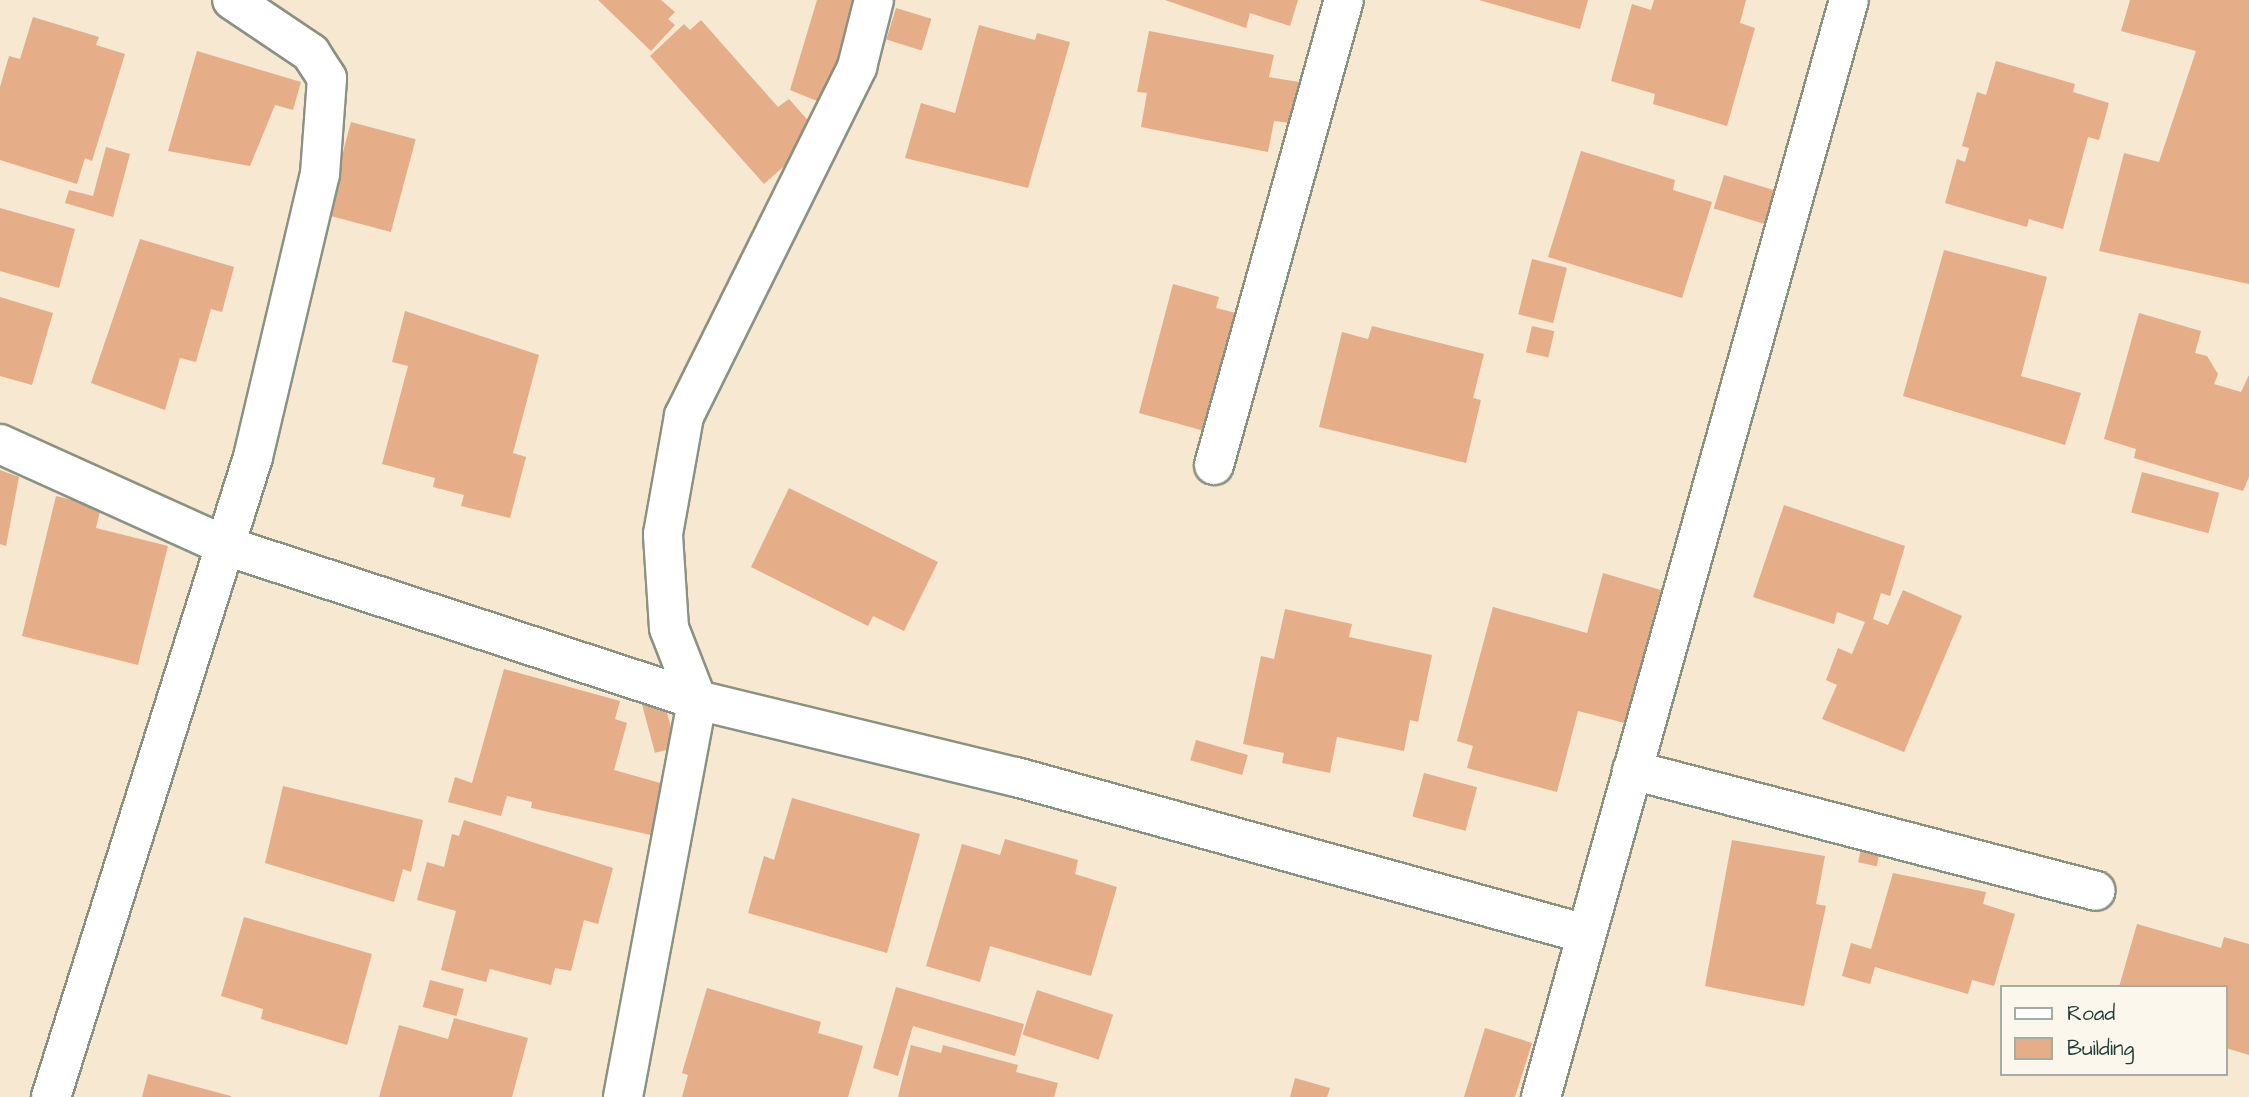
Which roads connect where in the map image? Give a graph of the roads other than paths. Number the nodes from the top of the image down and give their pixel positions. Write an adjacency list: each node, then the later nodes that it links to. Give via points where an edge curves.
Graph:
1 (232, 0): 7 (street, via 312,53 327,78 320,174)
2 (874, 0): 8 (street, via 857,67 684,416 663,534 669,628)
3 (1344, 0): 6 (street)
4 (1849, 0): 9 (street)
5 (0, 444): 7 (street)
6 (1214, 466)
7 (226, 546): 8 (street); 12 (street)
8 (697, 700): 11 (street, via 1016,777); 13 (street)
9 (1632, 770): 10 (street); 11 (street)
10 (2095, 891)
11 (1586, 934): 14 (street)
12 (51, 1097)
13 (622, 1097)
14 (1541, 1097)

